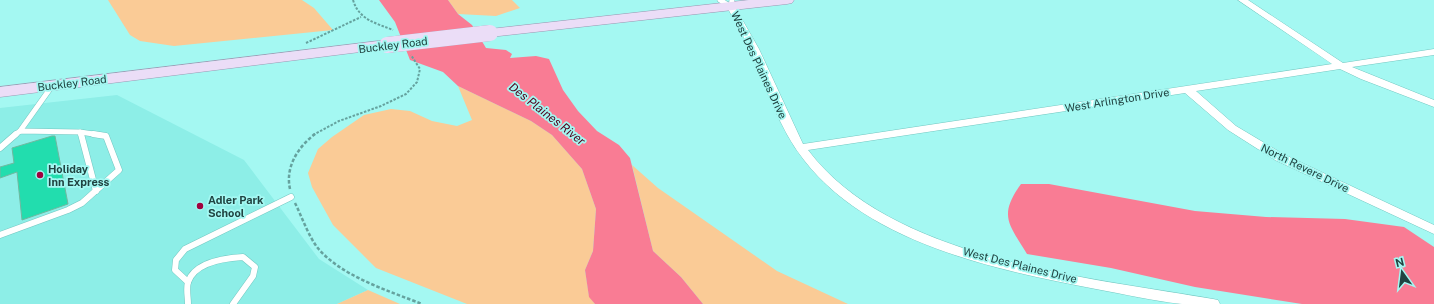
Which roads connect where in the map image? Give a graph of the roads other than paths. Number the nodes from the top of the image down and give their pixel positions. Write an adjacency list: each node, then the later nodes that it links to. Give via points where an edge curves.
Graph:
1 (787, 0): 3 (main road, Buckley Road)
2 (1242, 0): 5 (street)
3 (728, 2): 6 (main road, Buckley Road, bridge); 13 (street, West Des Plaines Drive, via 754,49)
4 (1434, 52): 5 (street, West Arlington Drive)
5 (1341, 66): 7 (street, West Arlington Drive); 9 (street)
6 (52, 86): 8 (main road, Buckley Road); 10 (lane)
7 (1187, 89): 13 (street, West Arlington Drive); 16 (street, North Revere Drive, via 1232,128 1279,157)
8 (0, 92)
9 (1434, 104)
10 (20, 131): 11 (lane); 12 (lane)
11 (80, 132): 14 (lane); 14 (lane, via 106,136 119,170)
12 (0, 148)
13 (800, 148): 21 (street, West Des Plaines Drive, via 827,180 862,207 936,242 1017,267)
14 (96, 191): 17 (lane, via 82,203 68,210)
15 (291, 197): 18 (lane, via 185,249 176,260 175,270)
16 (1434, 230)
17 (0, 235)
18 (188, 282): 19 (lane); 20 (lane, via 196,272 208,264 226,258 243,257 255,267 254,272)
19 (188, 304)
20 (233, 304)
21 (1213, 304)

